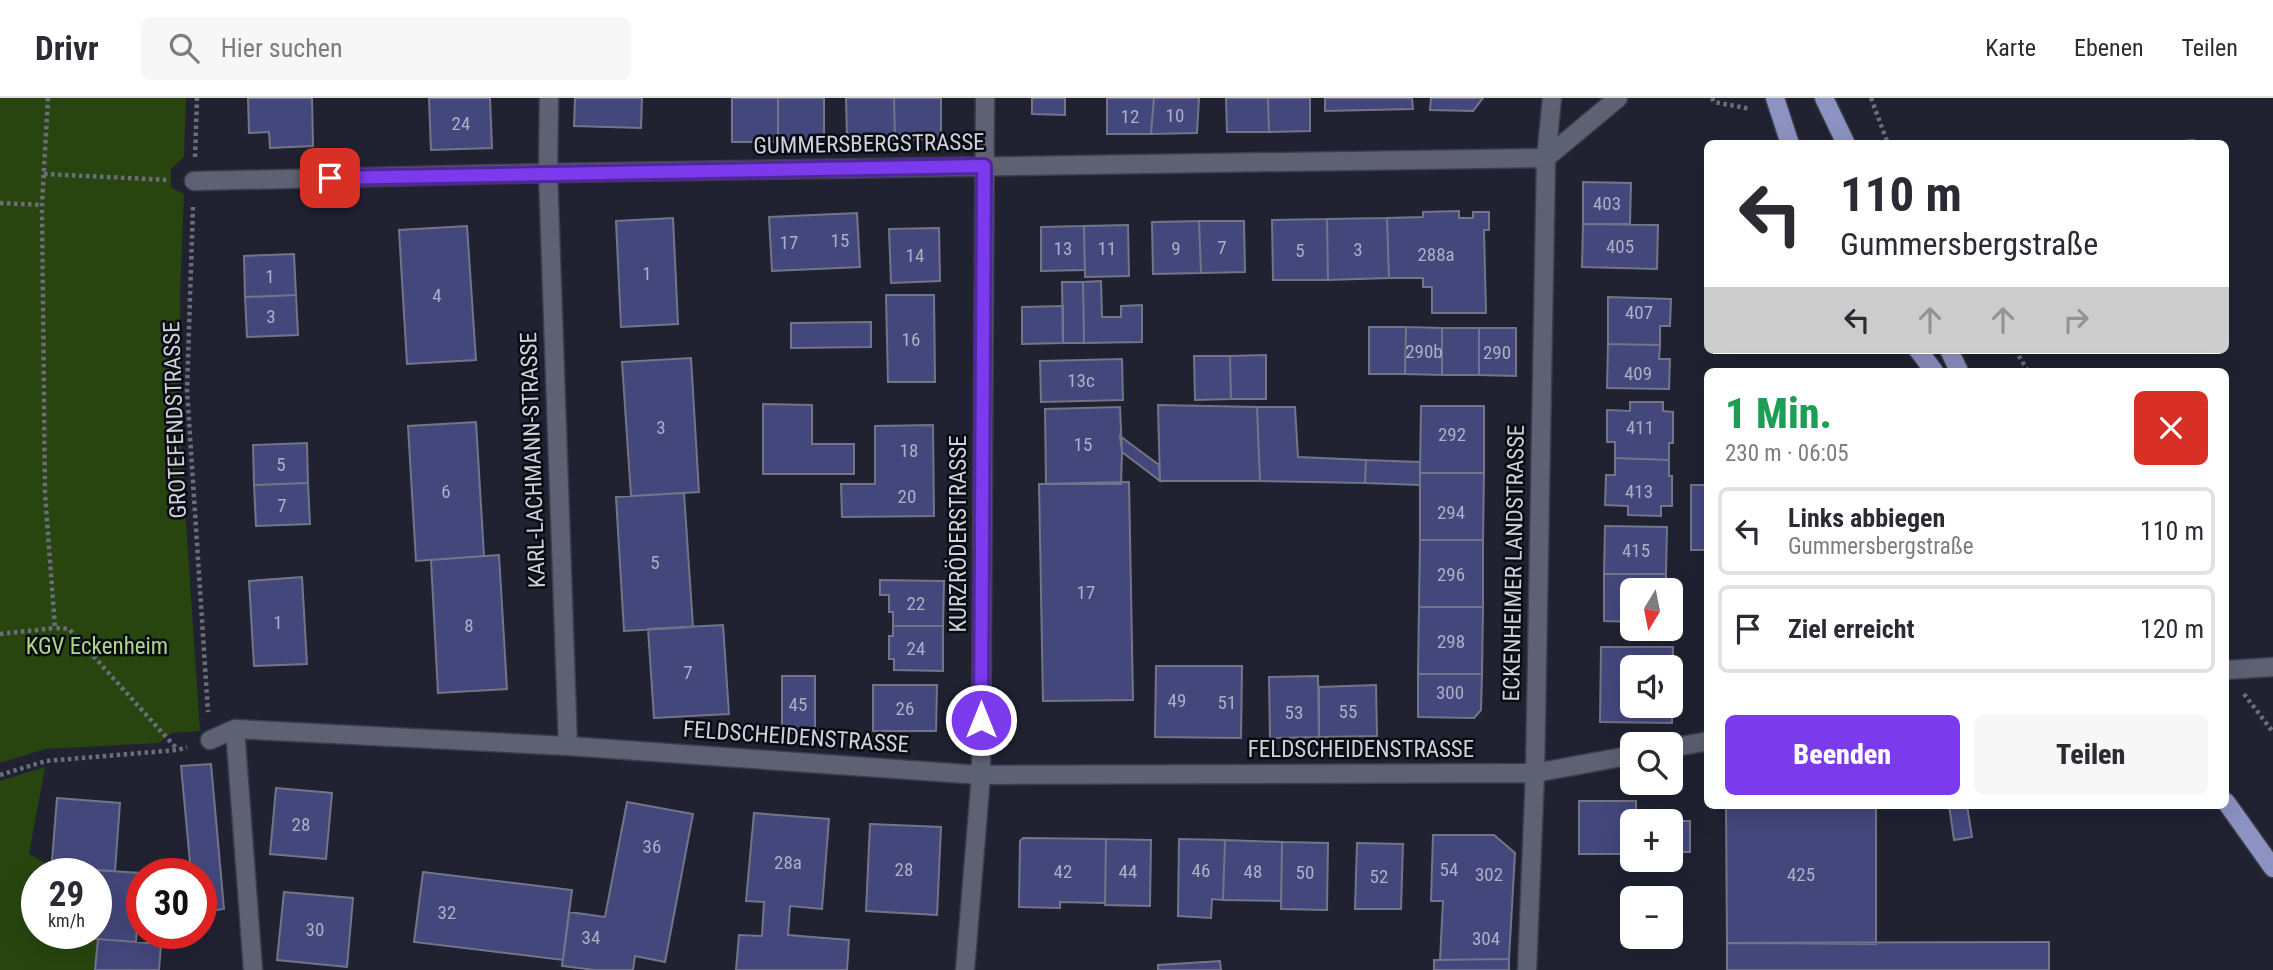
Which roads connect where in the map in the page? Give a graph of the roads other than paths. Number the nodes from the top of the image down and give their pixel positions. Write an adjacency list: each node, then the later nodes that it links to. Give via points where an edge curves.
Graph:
1 (549, 98): 11 (street, KARL-LACHMANN-STRASSE)
2 (985, 98): 10 (street, KURZRÖDERSTRASSE)
3 (1552, 98): 9 (street, ECKENHEIMER LANDSTRASSE)
4 (1618, 98): 9 (street)
5 (1774, 98): 7 (main road)
6 (1824, 98): 8 (main road)
7 (1789, 140)
8 (1844, 140)
9 (1546, 158): 10 (street, GUMMERSBERGSTRASSE); 21 (street, ECKENHEIMER LANDSTRASSE)
10 (984, 166): 11 (street, GUMMERSBERGSTRASSE); 22 (street, KURZRÖDERSTRASSE)
11 (548, 173): 12 (street, GUMMERSBERGSTRASSE); 18 (street, KARL-LACHMANN-STRASSE)
12 (194, 181)
13 (2273, 667): 14 (street)
14 (2229, 670)
15 (235, 729): 16 (street, FELDSCHEIDENSTRASSE); 18 (street, FELDSCHEIDENSTRASSE); 25 (street)
16 (209, 740)
17 (1704, 742): 19 (street)
18 (568, 746): 22 (street, FELDSCHEIDENSTRASSE)
19 (1683, 746)
20 (1620, 757): 21 (street, FELDSCHEIDENSTRASSE)
21 (1535, 773): 22 (street, FELDSCHEIDENSTRASSE); 27 (street, ECKENHEIMER LANDSTRASSE)
22 (981, 775): 26 (street, KURZRÖDERSTRASSE)
23 (2229, 806): 24 (main road)
24 (2273, 868)
25 (253, 970)
26 (965, 970)
27 (1527, 970)

